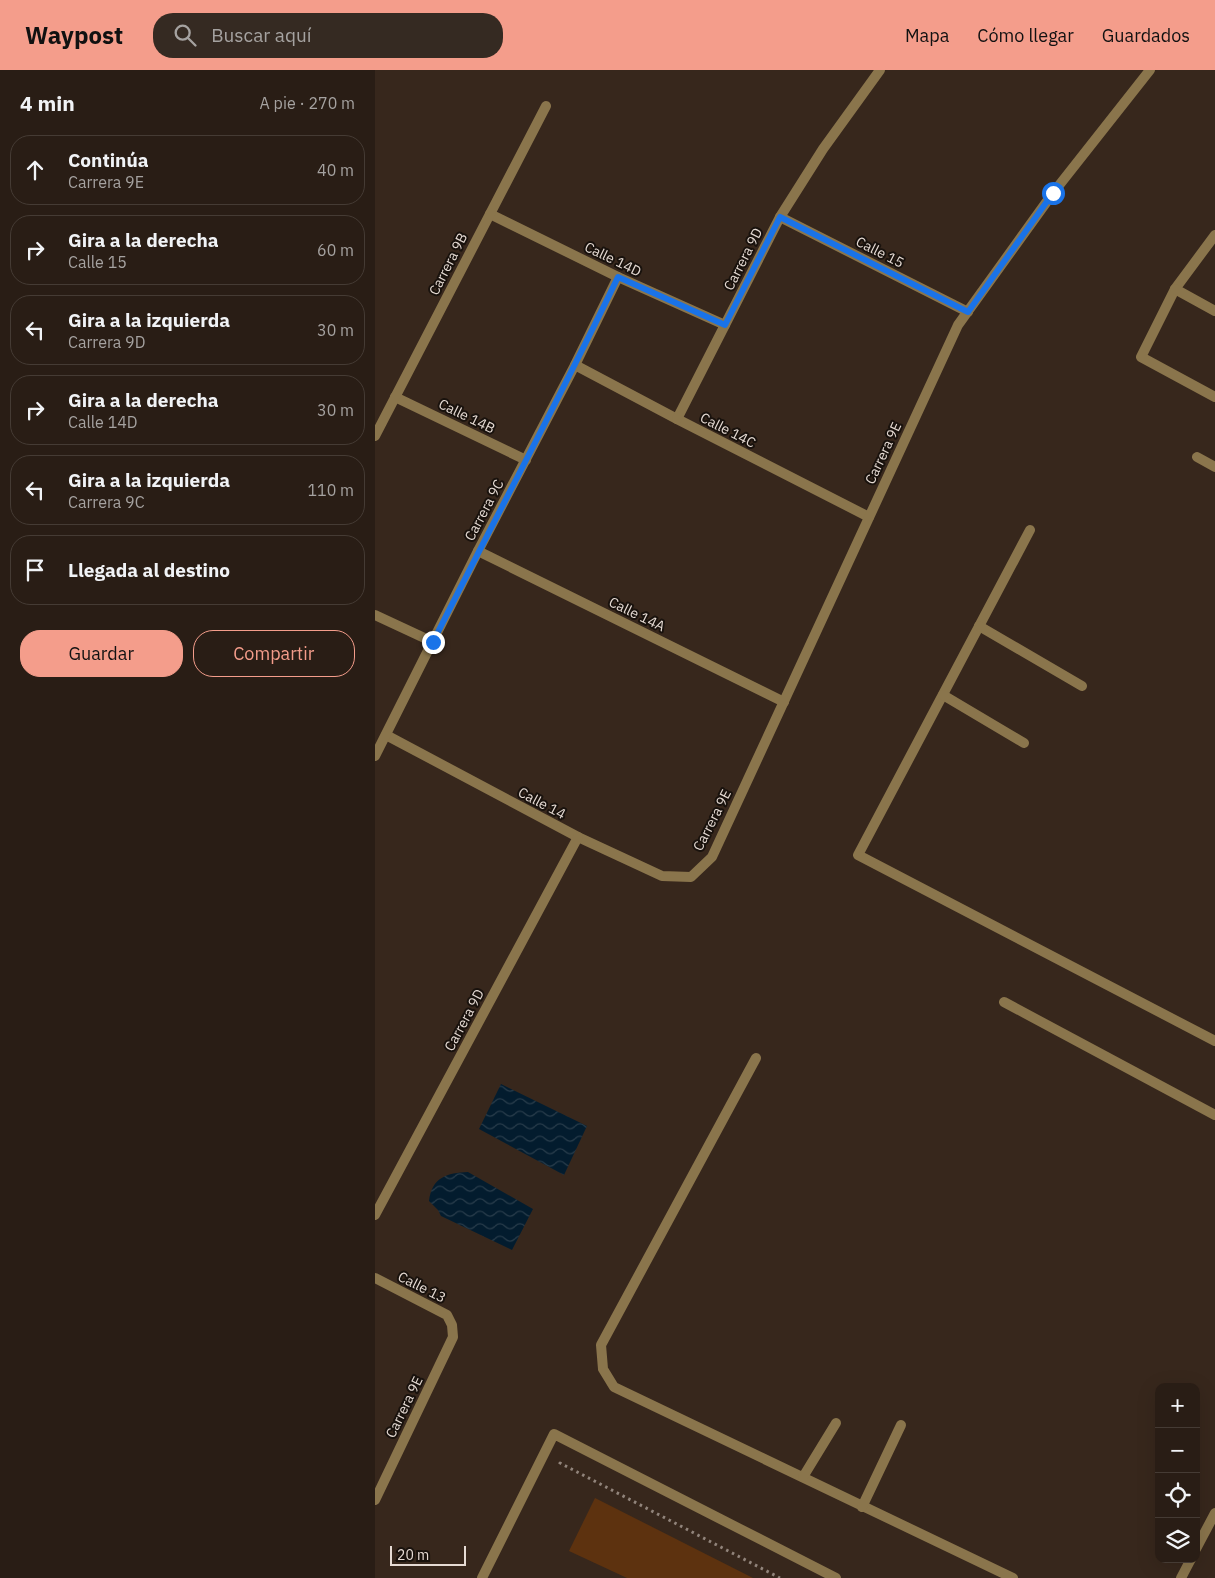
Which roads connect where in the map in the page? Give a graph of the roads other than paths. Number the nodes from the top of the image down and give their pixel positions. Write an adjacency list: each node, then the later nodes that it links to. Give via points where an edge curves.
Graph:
1 (880, 70): 5 (street, Carrera 9D, via 823,149)
2 (1150, 70): 10 (street, Carrera 9E, via 1053,193)
3 (546, 106): 4 (street, Carrera 9B)
4 (490, 214): 7 (street, Calle 14D); 13 (street, Carrera 9B)
5 (780, 217): 10 (street, Calle 15); 11 (street, Carrera 9D)
6 (1215, 235): 8 (street)
7 (618, 277): 11 (street, Calle 14D); 12 (street, Carrera 9C)
8 (1175, 289): 9 (street); 14 (street, via 1141,358)
9 (1215, 311)
10 (968, 312): 20 (street, Carrera 9E, via 958,325)
11 (725, 325): 15 (street, Carrera 9D)
12 (575, 366): 15 (street, Calle 14C); 18 (street, Carrera 9C)
13 (395, 397): 16 (street, Carrera 9B); 18 (street, Calle 14B)
14 (1215, 397)
15 (677, 419): 20 (street, Calle 14C)
16 (375, 436)
17 (1197, 457): 19 (street)
18 (526, 460): 22 (street, Carrera 9C)
19 (1215, 467)
20 (869, 517): 28 (street, Carrera 9E)
21 (1030, 530): 24 (street)
22 (478, 551): 25 (street, Carrera 9C); 28 (street, Calle 14A)
23 (375, 615): 25 (street)
24 (979, 626): 26 (street); 27 (street)
25 (433, 642): 29 (street, Carrera 9C)
26 (1082, 686)
27 (943, 694): 30 (street); 35 (street, via 859,855)
28 (784, 702): 33 (street, Carrera 9E, via 712,857)
29 (386, 735): 31 (street, Carrera 9C); 32 (street, Calle 14)
30 (1024, 743)
31 (375, 756)
32 (578, 837): 33 (street, Calle 14, via 662,876); 38 (street, Carrera 9D)
33 (691, 877)
34 (1003, 1002): 37 (street)
35 (1215, 1041)
36 (756, 1058): 43 (street, via 601,1345 603,1369 614,1387)
37 (1215, 1116)
38 (375, 1215)
39 (375, 1278): 40 (street, Calle 13, via 447,1315)
40 (452, 1325): 44 (street, Carrera 9E, via 453,1337)
41 (836, 1423): 43 (street)
42 (901, 1426): 45 (street)
43 (803, 1477): 45 (street)
44 (375, 1500)
45 (862, 1507): 51 (street)
46 (1215, 1512): 47 (street)
47 (1200, 1540)
48 (1189, 1563): 52 (street)
49 (482, 1578): 50 (street, via 554,1434)
50 (836, 1578)
51 (1013, 1578)
52 (1181, 1578)

